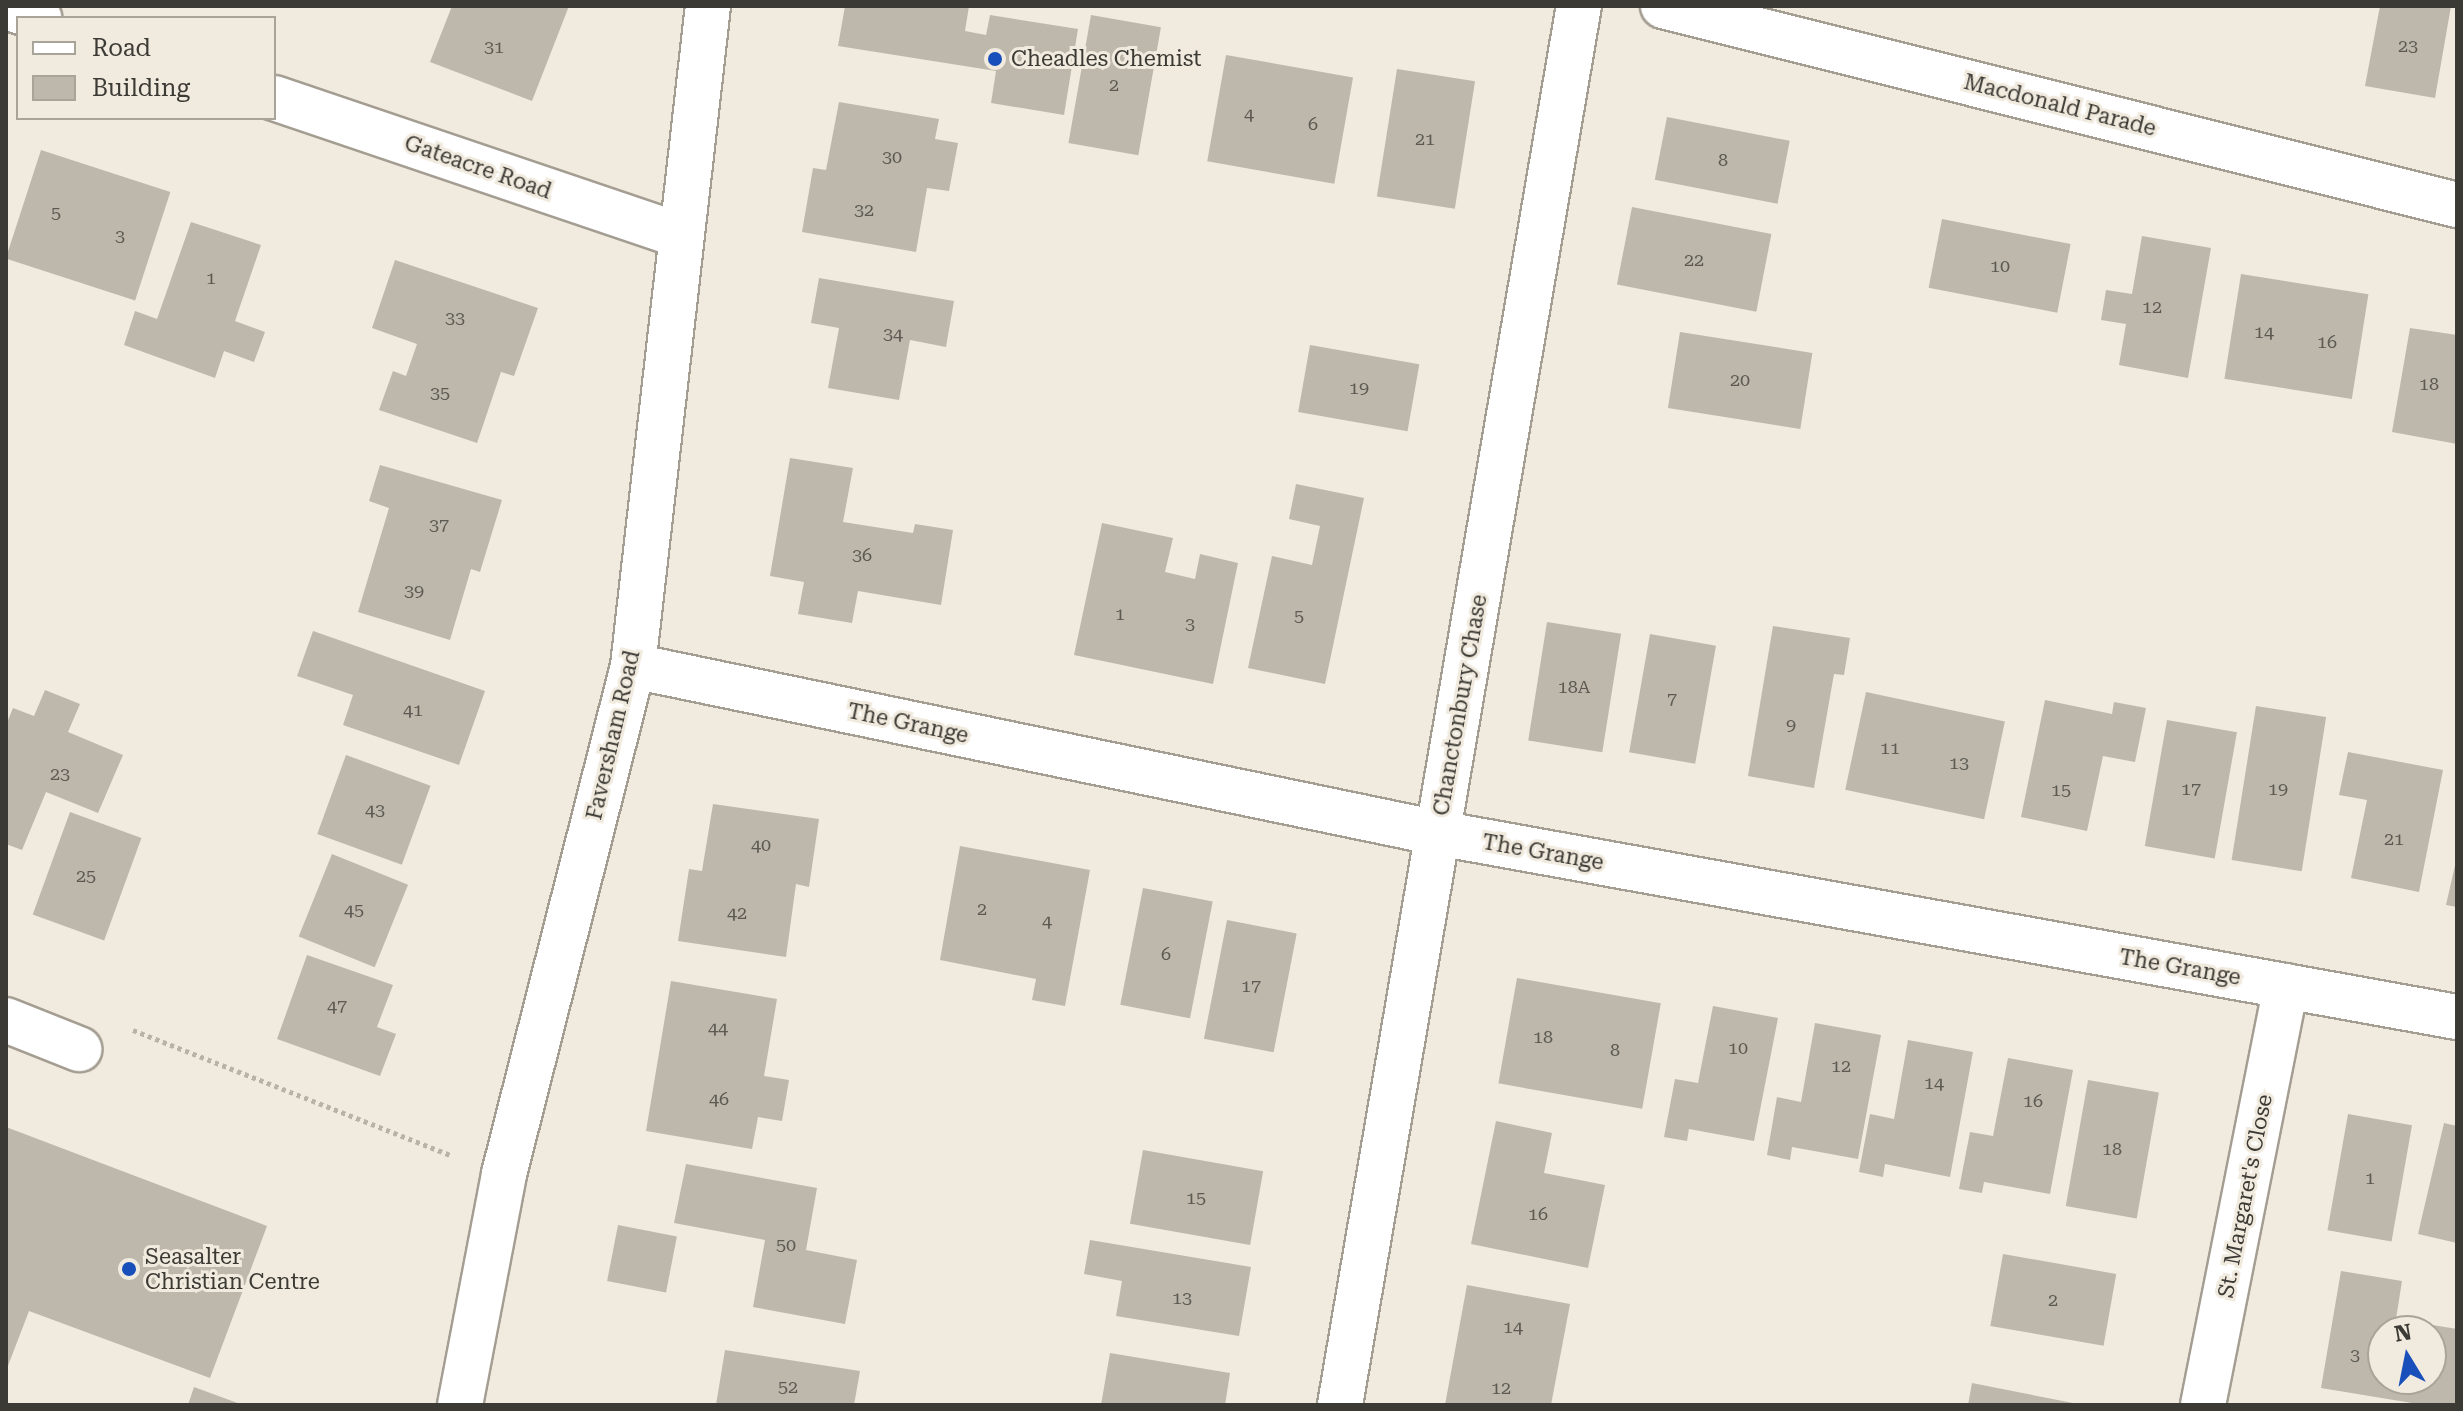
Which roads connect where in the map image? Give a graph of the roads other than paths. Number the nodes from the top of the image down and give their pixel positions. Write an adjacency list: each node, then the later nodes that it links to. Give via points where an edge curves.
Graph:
1 (708, 6): 8 (street, Faversham Road)
2 (1579, 6): 10 (street, Chanctonbury Chase)
3 (1663, 6): 7 (street, Macdonald Parade)
4 (6, 7): 5 (street)
5 (33, 16)
6 (276, 99): 8 (street, Gateacre Road)
7 (2457, 205)
8 (681, 236): 9 (street, Faversham Road)
9 (633, 666): 10 (street, The Grange); 15 (street, Faversham Road, via 504,1174)
10 (1438, 833): 11 (street, The Grange); 16 (street, Chanctonbury Chase)
11 (2286, 986): 12 (street, The Grange); 17 (street, St. Margaret's Close)
12 (2457, 1017)
13 (6, 1020): 14 (street)
14 (79, 1049)
15 (460, 1405)
16 (1340, 1405)
17 (2203, 1405)

